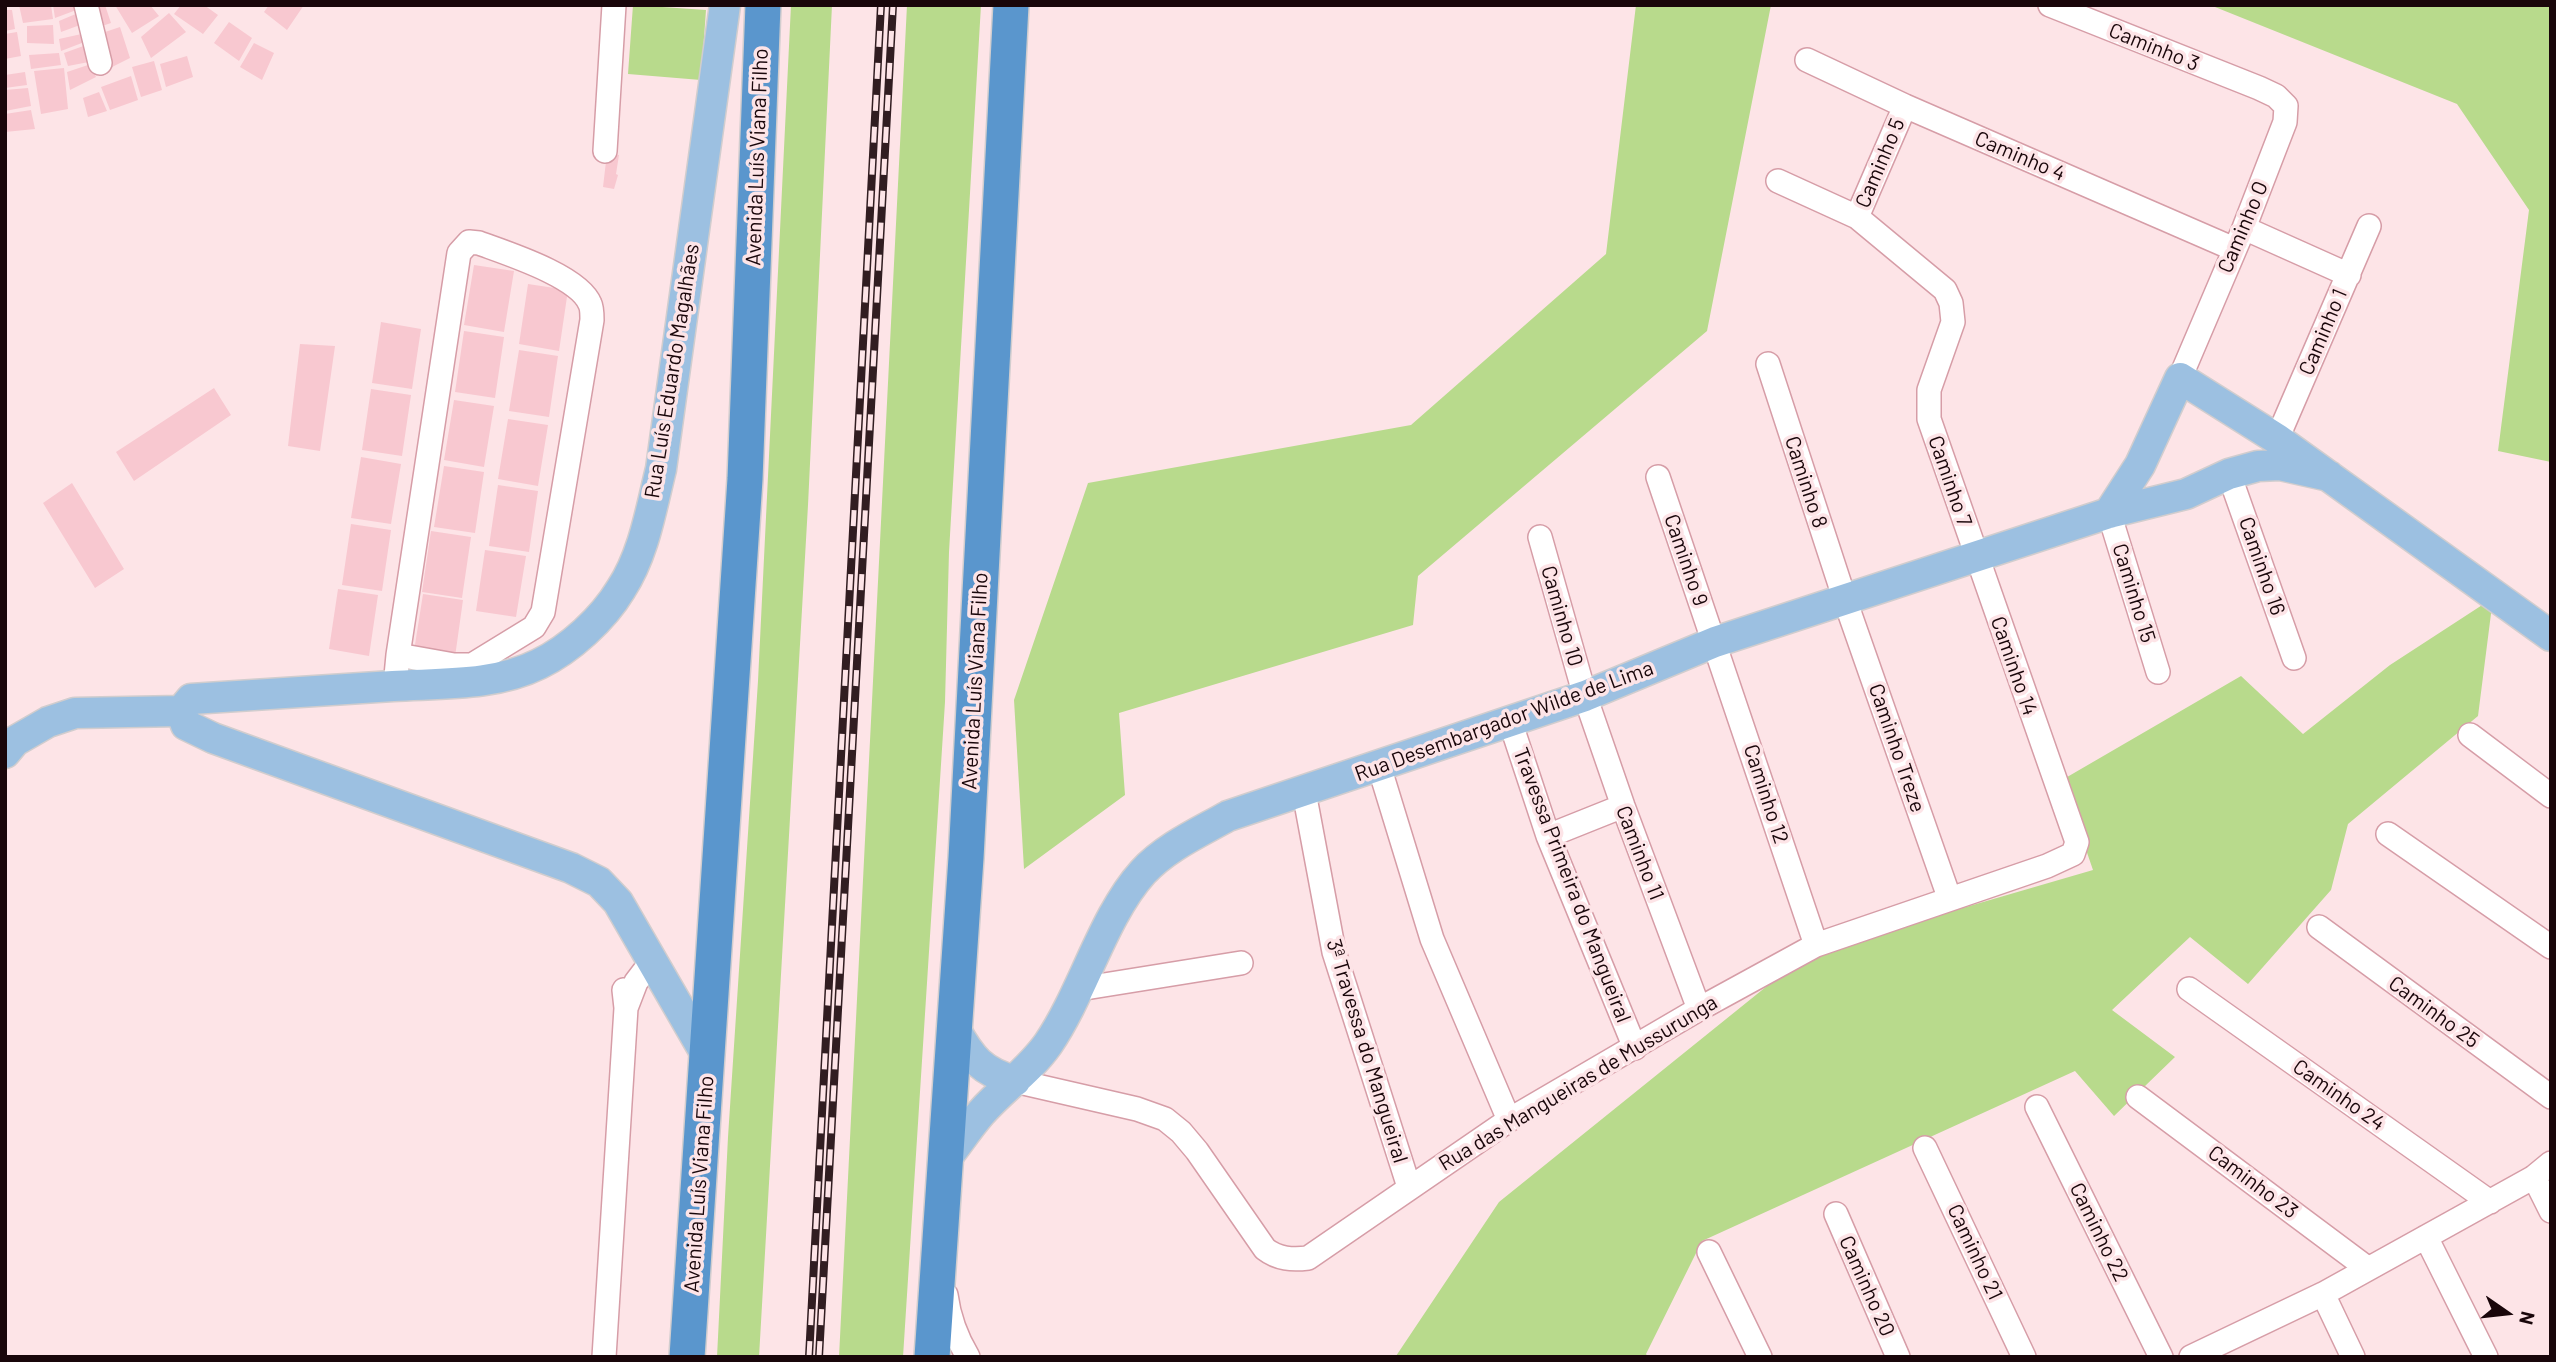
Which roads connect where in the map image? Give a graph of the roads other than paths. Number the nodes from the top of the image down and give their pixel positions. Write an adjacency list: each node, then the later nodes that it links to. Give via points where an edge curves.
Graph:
1 (86, 5): 8 (street)
2 (614, 5): 11 (street)
3 (725, 5): 35 (main road, Rua Luís Eduardo Magalhães, via 661,469 634,565 604,611 540,664 491,680)
4 (763, 5): 59 (highway, Avenida Luís Viana Filho, via 745,479)
5 (1011, 5): 57 (highway, Avenida Luís Viana Filho)
6 (2050, 5): 9 (street, Caminho 3)
7 (1807, 60): 10 (street, Caminho 4)
8 (100, 63)
9 (2259, 88): 15 (street, Caminho O, via 2276,96 2287,113)
10 (1905, 106): 13 (street, Caminho 5); 15 (street, Caminho 4)
11 (605, 151)
12 (1778, 181): 13 (street, Caminho 5)
13 (1857, 217): 28 (street, Caminho 7, via 1945,290 1951,303 1953,322 1928,390 1927,405)
14 (2369, 226): 16 (street, Caminho 1)
15 (2239, 238): 16 (street, Caminho 4); 18 (street, Caminho O)
16 (2348, 275): 19 (street, Caminho 1)
17 (1768, 363): 29 (street, Caminho 8)
18 (2180, 378): 19 (main road, Rua Desembargador Wilde de Lima); 20 (main road)
19 (2277, 439): 21 (main road); 23 (main road, Rua Desembargador Wilde de Lima)
20 (2140, 465): 25 (main road, via 2155,488); 26 (main road)
21 (2258, 466): 22 (main road, Rua Desembargador Wilde de Lima); 23 (main road, Rua Desembargador Wilde de Lima, via 2299,468)
22 (2229, 474): 25 (main road, Rua Desembargador Wilde de Lima); 33 (street, Caminho 16)
23 (2329, 476): 30 (main road, Rua Desembargador Wilde de Lima)
24 (1658, 478): 31 (street, Caminho 9)
25 (2177, 497): 26 (main road, Rua Desembargador Wilde de Lima)
26 (2109, 513): 28 (main road, Rua Desembargador Wilde de Lima); 34 (street, Caminho 15)
27 (1540, 537): 36 (street, Caminho 10)
28 (1976, 557): 29 (main road, Rua Desembargador Wilde de Lima); 47 (street, Caminho 14, via 2077,846 2073,854)
29 (1845, 600): 31 (main road, Rua Desembargador Wilde de Lima); 48 (street, Caminho Treze)
30 (2551, 636)
31 (1715, 642): 36 (main road, Rua Desembargador Wilde de Lima); 50 (street, Caminho 12)
32 (398, 655): 32 (street, via 458,253 469,243 479,243 544,267 580,292 592,310 542,612 534,627 472,665); 35 (street)
33 (2294, 658)
34 (2158, 672)
35 (396, 685): 37 (main road, Rua Luís Eduardo Magalhães, via 191,699)
36 (1585, 696): 38 (main road, Rua Desembargador Wilde de Lima); 44 (street, Caminho 11)
37 (181, 711): 40 (main road, Rua Luís Eduardo Magalhães, via 75,713 48,722 15,741); 52 (main road, via 186,725 213,738 599,882 618,902)
38 (1510, 722): 41 (main road, Rua Desembargador Wilde de Lima); 46 (street, Travessa Primeira do Mangueiral)
39 (2469, 736): 43 (street)
40 (5, 753)
41 (1379, 765): 42 (main road, Rua Desembargador Wilde de Lima); 64 (street, via 1433,939)
42 (1304, 792): 54 (main road, Rua Desembargador Wilde de Lima, via 1228,816 1144,871 1116,911); 68 (street, 3ª Travessa do Mangueiral, via 1337,962)
43 (2551, 796)
44 (1623, 806): 46 (street); 56 (street, Caminho 11)
45 (2388, 834): 51 (street)
46 (1548, 836): 58 (street, Travessa Primeira do Mangueiral)
47 (2046, 866): 48 (street, Rua das Mangueiras de Mussurunga)
48 (1950, 897): 50 (street, Rua das Mangueiras de Mussurunga)
49 (2319, 927): 62 (street, Caminho 25)
50 (1816, 945): 56 (street, Rua das Mangueiras de Mussurunga)
51 (2551, 947)
52 (652, 961): 59 (main road); 78 (street, via 625,999)
53 (1241, 963): 54 (street)
54 (1079, 989): 60 (main road, Rua Desembargador Wilde de Lima, via 1047,1045)
55 (2189, 989): 69 (street, Caminho 24)
56 (1699, 1009): 58 (street, Rua das Mangueiras de Mussurunga)
57 (955, 1029): 60 (main road, via 985,1069); 66 (highway, Avenida Luís Viana Filho)
58 (1635, 1048): 64 (street, Rua das Mangueiras de Mussurunga)
59 (707, 1056): 79 (highway, Avenida Luís Viana Filho)
60 (1015, 1081): 66 (main road, Rua Desembargador Wilde de Lima, via 981,1113); 68 (street, Rua das Mangueiras de Mussurunga, via 1165,1119 1181,1132 1274,1256 1308,1258)
61 (2138, 1097): 75 (street, Caminho 23)
62 (2551, 1097)
63 (2036, 1107): 85 (street, Caminho 22)
64 (1509, 1120): 68 (street, Rua das Mangueiras de Mussurunga)
65 (1925, 1148): 84 (street, Caminho 21)
66 (945, 1160): 73 (highway, Avenida Luís Viana Filho)
67 (2542, 1170): 69 (street); 70 (street)
68 (1409, 1187)
69 (2490, 1202): 72 (street)
70 (2551, 1211)
71 (1836, 1214): 83 (street, Caminho 20)
72 (2427, 1237): 75 (street); 87 (street)
73 (939, 1246): 80 (highway, Avenida Luís Viana Filho); 81 (street, via 949,1316)
74 (1709, 1252): 82 (street)
75 (2367, 1268): 76 (street)
76 (2323, 1293): 77 (street); 86 (street)
77 (2204, 1354)
78 (604, 1357)
79 (687, 1357)
80 (932, 1357)
81 (968, 1357)
82 (1760, 1357)
83 (1898, 1357)
84 (2024, 1357)
85 (2161, 1357)
86 (2353, 1357)
87 (2486, 1357)

